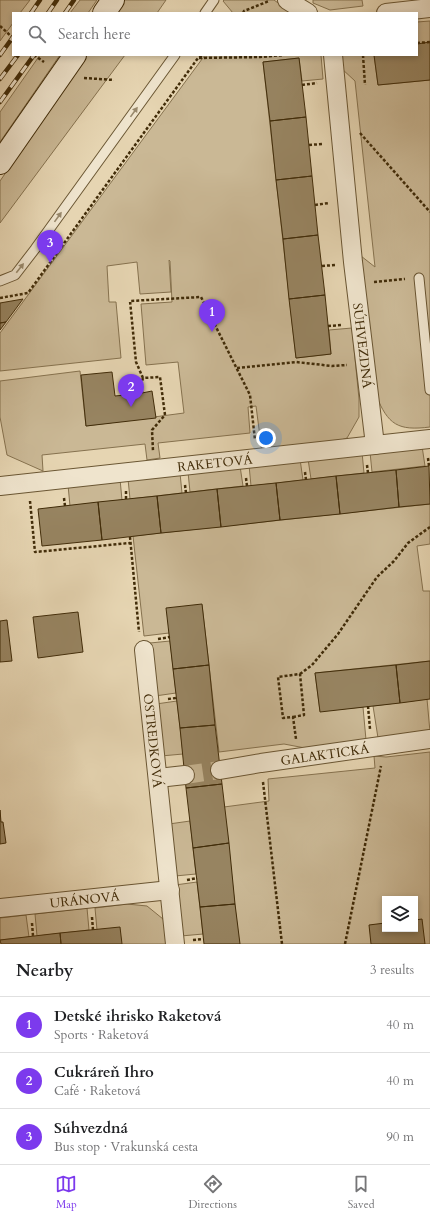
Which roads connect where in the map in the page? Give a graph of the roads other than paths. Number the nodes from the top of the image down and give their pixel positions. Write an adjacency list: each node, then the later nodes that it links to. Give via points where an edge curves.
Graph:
1 (113, 0): 5 (main road)
2 (214, 0): 6 (lane)
3 (287, 0): 7 (street)
4 (430, 8): 8 (street)
5 (105, 12)
6 (206, 12)
7 (306, 12)
8 (395, 12)
9 (74, 56): 12 (main road)
10 (174, 56): 14 (lane, one-way to 10, via 15,275)
11 (333, 56): 17 (street, SÚHVEZDNÁ)
12 (0, 163)
13 (419, 278): 15 (lane)
14 (0, 281)
15 (430, 390)
16 (430, 439): 17 (street, RAKETOVÁ)
17 (375, 446): 18 (street, RAKETOVÁ)
18 (0, 486)
19 (144, 650): 23 (street, OSTREDKOVÁ)
20 (430, 739): 21 (street, GALAKTICKÁ)
21 (220, 770)
22 (185, 775): 23 (street)
23 (158, 778): 24 (street, OSTREDKOVÁ)
24 (170, 890): 25 (street, URÁNOVÁ); 26 (street, OSTREDKOVÁ)
25 (0, 908)
26 (175, 944)

